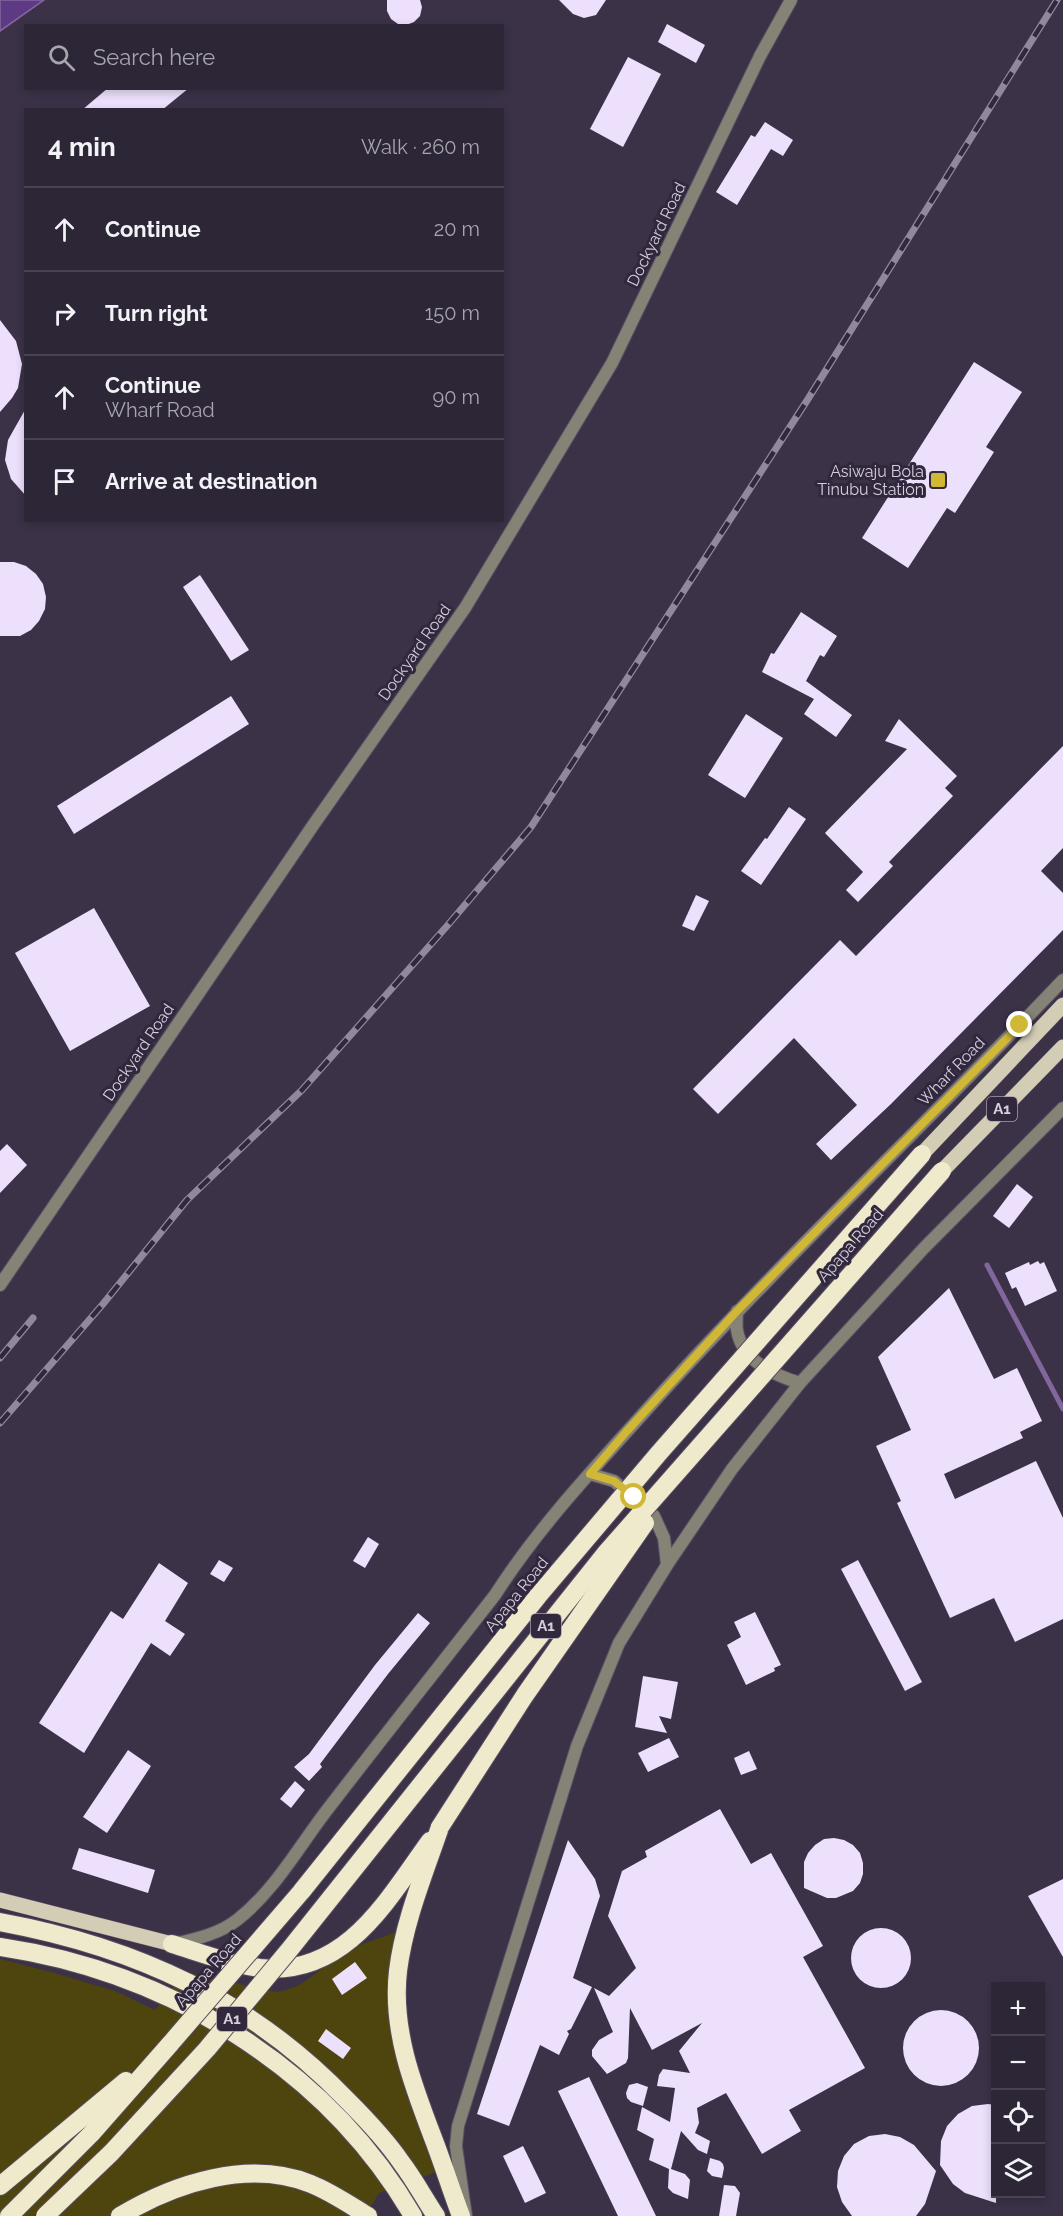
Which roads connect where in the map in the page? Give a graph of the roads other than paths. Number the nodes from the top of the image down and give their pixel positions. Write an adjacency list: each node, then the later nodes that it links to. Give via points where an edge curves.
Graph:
1 (790, 0): 8 (street, Dockyard Road, via 612,363 465,608)
2 (1063, 980): 9 (street, Wharf Road)
3 (1063, 1005): 6 (main road, Apapa Road / A1)
4 (1063, 1047): 7 (main road, Apapa Road / A1)
5 (1063, 1108): 10 (street, via 923,1249)
6 (921, 1154): 19 (highway, Apapa Road / A1, bridge, via 576,1551 301,1892)
7 (942, 1171): 11 (highway, Apapa Road / A1, bridge)
8 (0, 1285)
9 (737, 1311): 10 (street, via 742,1345 755,1361 776,1375); 12 (street, Wharf Road)
10 (800, 1383): 13 (street, via 732,1468)
11 (696, 1450): 14 (highway, bridge, via 525,1695); 22 (highway, Apapa Road / A1, bridge, via 598,1563 207,2049 111,2153)
12 (590, 1474): 13 (street, via 614,1481 654,1516 664,1538); 17 (street, Wharf Road, via 518,1559 495,1595 255,1904 217,1932)
13 (668, 1565): 28 (street, via 619,1642 578,1746 468,2092 456,2146)
14 (440, 1827): 17 (highway, via 375,1917 338,1950 316,1961 262,1968); 27 (highway, via 407,1926 398,1972 398,2013 416,2095)
15 (0, 1900): 17 (main road)
16 (0, 1922): 26 (highway, via 91,1943 160,1969 224,2001 326,2077 401,2161)
17 (172, 1944)
18 (0, 1947): 25 (highway, via 97,1968 209,2017 306,2086 340,2119 372,2154)
19 (171, 2043): 20 (highway); 21 (highway, Apapa Road / A1, via 91,2134)
20 (0, 2186)
21 (9, 2216)
22 (45, 2216)
23 (120, 2216): 24 (highway, via 191,2184 255,2174 311,2184)
24 (368, 2216)
25 (413, 2216)
26 (436, 2216)
27 (461, 2216)
28 (466, 2216)

